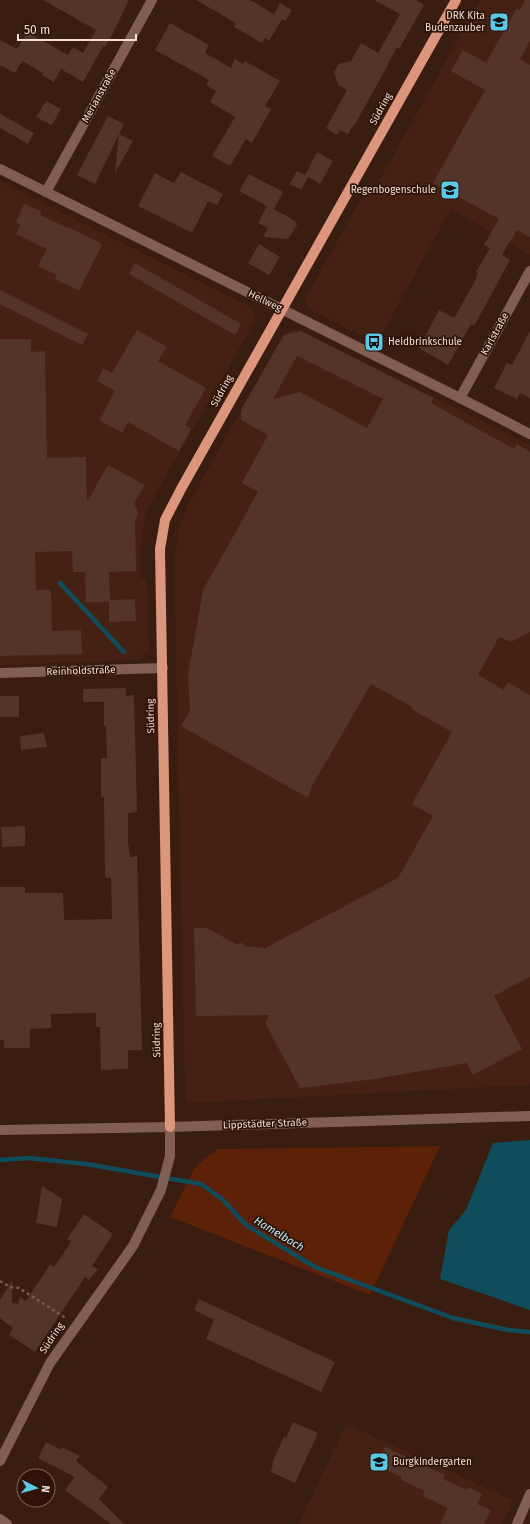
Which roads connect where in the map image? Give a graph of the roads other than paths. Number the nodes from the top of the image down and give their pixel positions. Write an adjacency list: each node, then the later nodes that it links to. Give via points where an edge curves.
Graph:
1 (152, 0): 4 (street, Merianstraße)
2 (456, 0): 6 (main road, Südring)
3 (0, 169): 4 (street, Hellweg)
4 (46, 192): 6 (street, Hellweg)
5 (530, 271): 7 (street, Karlstraße)
6 (281, 309): 7 (street, Hellweg); 9 (main road, Südring, via 165,520 160,549)
7 (460, 398): 8 (street, Hellweg)
8 (530, 434)
9 (163, 668): 10 (street, Reinholdstraße); 12 (main road, Südring)
10 (0, 673)
11 (530, 1116): 12 (street, Lippstädter Straße)
12 (170, 1127): 13 (street, Lippstädter Straße); 14 (street, Südring, via 170,1156 161,1190 133,1246 50,1363)
13 (0, 1130)
14 (0, 1461)
15 (530, 1494): 18 (street)
16 (0, 1518): 17 (street)
17 (7, 1524)
18 (517, 1524)

